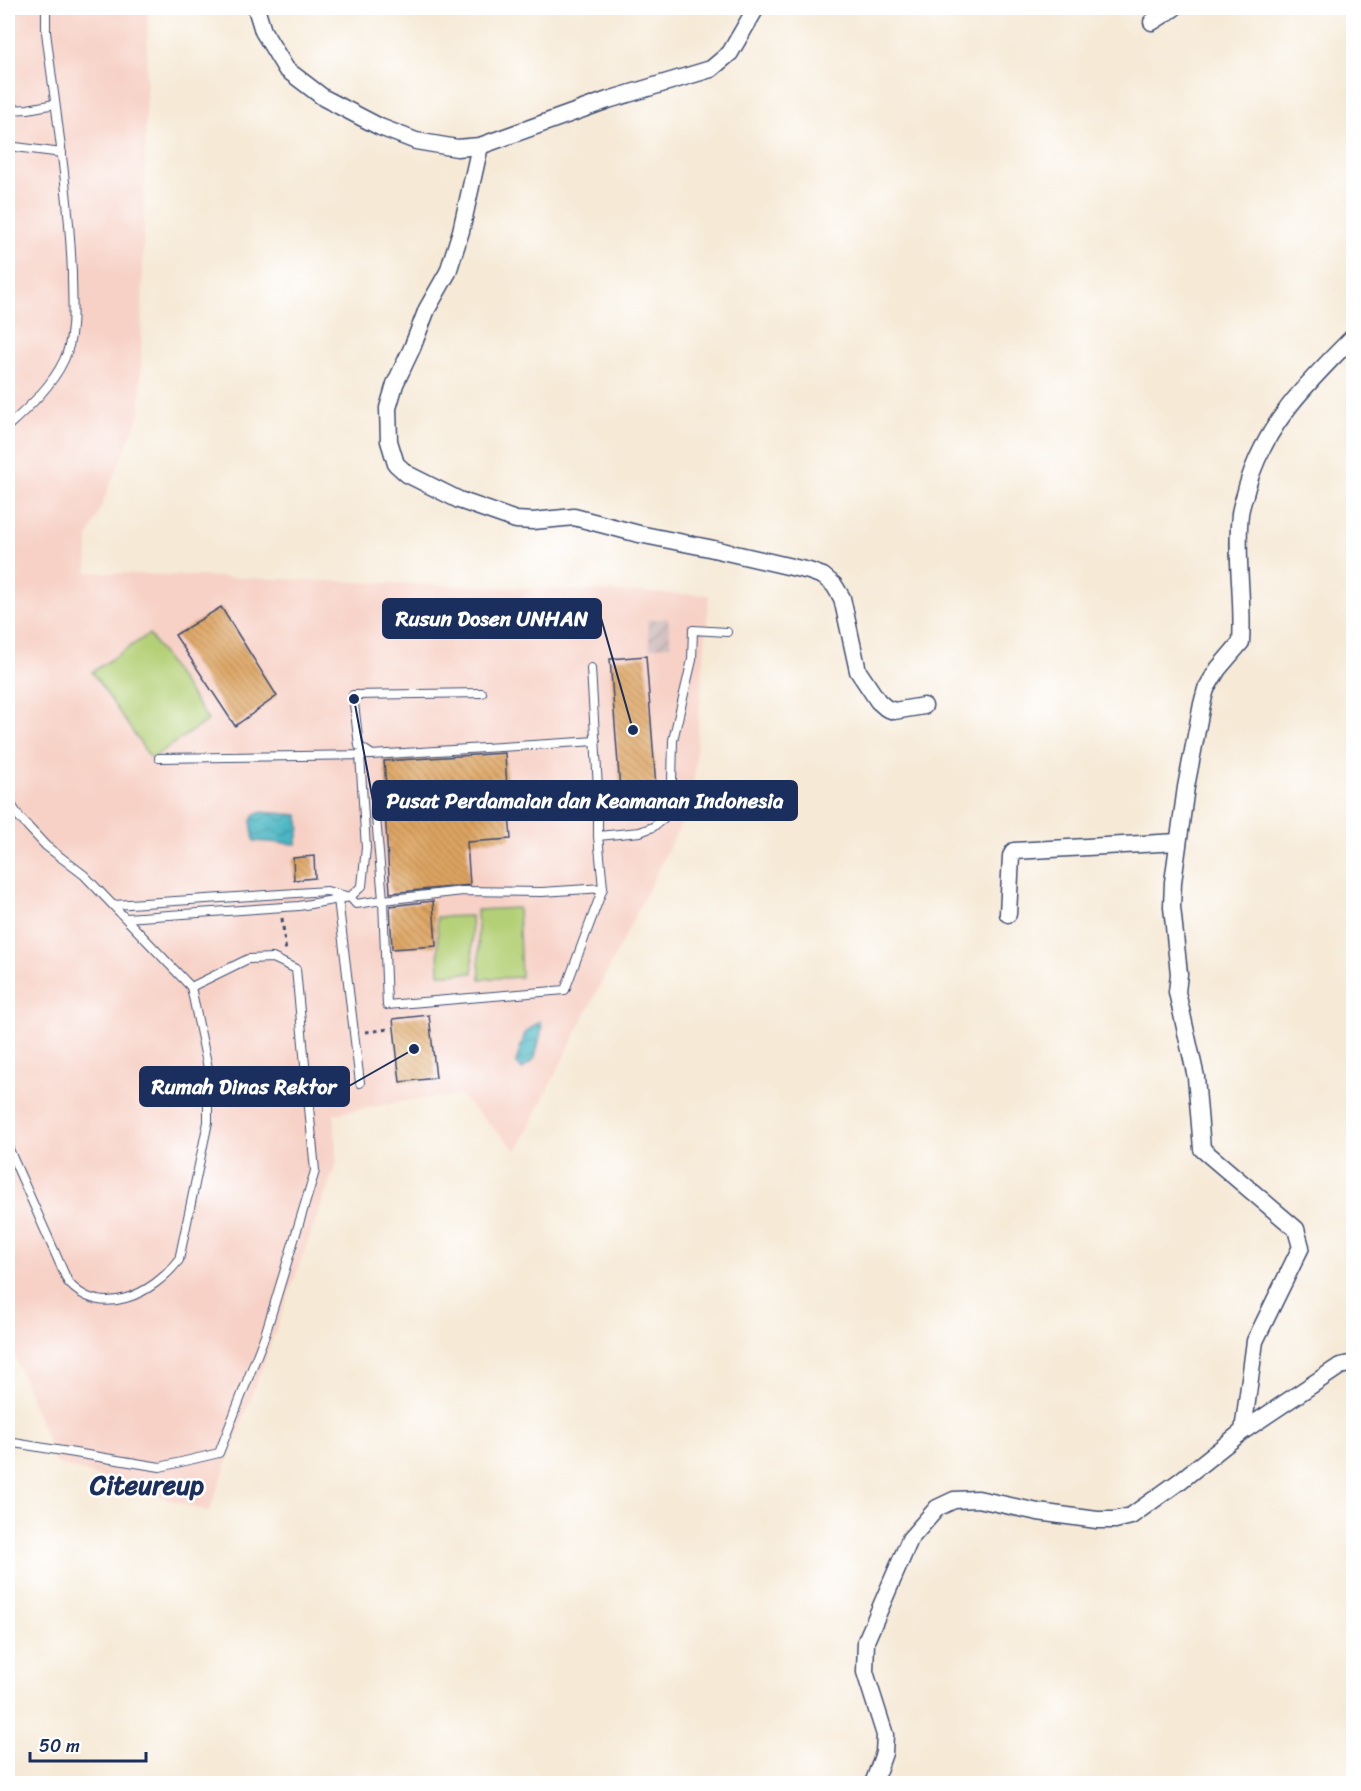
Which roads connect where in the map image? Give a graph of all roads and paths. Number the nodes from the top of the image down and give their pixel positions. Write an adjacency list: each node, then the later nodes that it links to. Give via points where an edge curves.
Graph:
1 (46, 8): 6 (lane)
2 (256, 8): 9 (street, via 263,31 286,69 324,98 416,141 457,148)
3 (756, 8): 9 (street, via 730,53 711,69)
4 (1174, 8): 5 (street)
5 (1152, 22)
6 (55, 104): 7 (lane); 10 (lane)
7 (8, 110)
8 (8, 146): 10 (lane)
9 (480, 146): 16 (street, via 448,272 427,309 388,408 389,441 396,464 407,474 459,500 516,520 574,517 824,576 842,598 858,671 878,701 894,711)
10 (62, 153): 12 (lane, via 71,242 70,338 51,381)
11 (1353, 336): 24 (street, via 1288,405 1253,465 1240,512 1240,642 1206,689)
12 (8, 426)
13 (727, 632): 23 (lane, via 693,630 692,660 672,740 672,782 664,818 640,832)
14 (591, 668): 17 (lane)
15 (482, 693): 19 (lane, via 354,694 359,746)
16 (924, 705)
17 (596, 741): 19 (lane); 21 (lane)
18 (360, 755): 19 (lane); 20 (lane); 26 (lane, via 366,849 362,886)
19 (371, 755)
20 (159, 758)
21 (598, 788): 23 (lane); 28 (lane, via 377,805)
22 (8, 792): 29 (lane, via 20,818 46,846)
23 (598, 836): 25 (lane)
24 (1178, 842): 31 (street, via 1014,851); 40 (street, via 1172,907 1179,974 1177,992 1196,1077 1202,1149 1296,1229 1301,1247 1255,1341)
25 (603, 888): 28 (lane, via 464,891); 28 (lane, via 565,990 387,1005)
26 (350, 897): 27 (lane); 28 (lane, via 356,904); 29 (lane, via 327,891)
27 (338, 898): 30 (lane); 36 (lane)
28 (383, 900)
29 (114, 905): 32 (lane)
30 (281, 907): 32 (lane); 33 (path)
31 (1008, 914)
32 (126, 918): 34 (lane)
33 (287, 964): 34 (lane, via 273,957 248,959); 41 (lane, via 296,969 315,1171 265,1335 219,1453 160,1467)
34 (191, 987): 38 (lane, via 208,1068 208,1122 179,1260 168,1274 130,1297 96,1300 76,1291 68,1282)
35 (390, 1029): 36 (path)
36 (354, 1033): 37 (lane)
37 (360, 1083)
38 (8, 1147)
39 (1353, 1364): 40 (street, via 1340,1366)
40 (1243, 1431): 42 (street, via 1131,1516 1097,1520 978,1499 954,1500 937,1508 910,1539 866,1641 865,1672 885,1735 884,1753)
41 (8, 1442)
42 (873, 1784)

